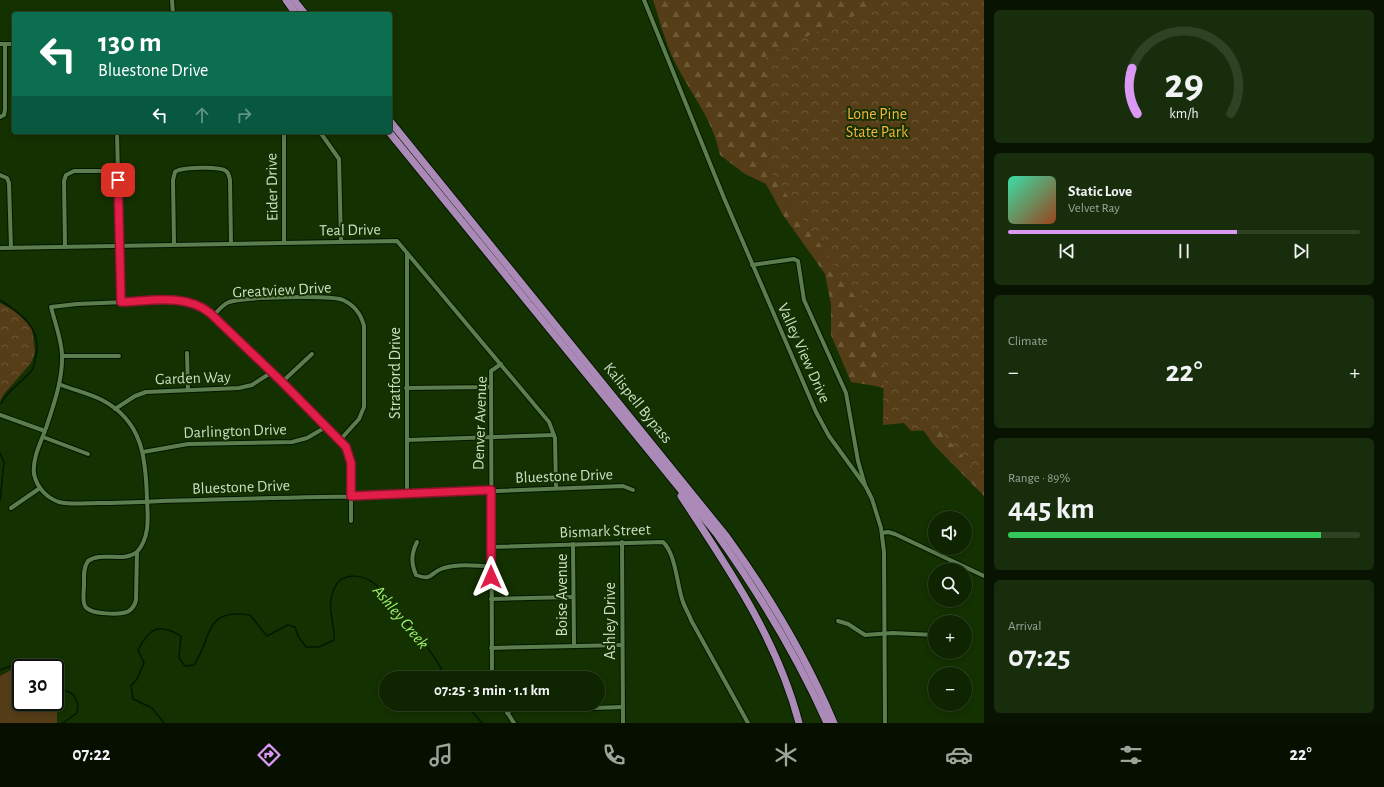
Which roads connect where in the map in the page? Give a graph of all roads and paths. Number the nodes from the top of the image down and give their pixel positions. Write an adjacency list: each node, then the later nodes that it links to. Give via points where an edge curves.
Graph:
1 (172, 0): 5 (street)
2 (286, 0): 6 (highway)
3 (294, 0): 7 (highway)
4 (644, 0): 26 (street, Valley View Drive)
5 (173, 12)
6 (295, 12)
7 (303, 12)
8 (2, 44): 9 (street, via 6,110)
9 (0, 117)
10 (392, 124): 88 (highway, Kalispell Bypass, via 727,537 783,623)
11 (117, 134): 15 (street)
12 (284, 134): 19 (street, Eider Drive)
13 (321, 134): 17 (street, via 339,159)
14 (391, 134): 51 (highway, Kalispell Bypass)
15 (118, 171): 21 (street); 22 (street, via 74,171 66,175)
16 (0, 175): 24 (street, via 9,182)
17 (341, 242): 19 (street, Teal Drive); 25 (street, Teal Drive, via 398,241)
18 (231, 243): 19 (street, Teal Drive); 20 (street, Teal Drive); 20 (street, via 228,173 218,168 182,168 175,172 173,180)
19 (284, 243)
20 (174, 244): 21 (street, Teal Drive)
21 (120, 246): 22 (street, Teal Drive); 27 (street)
22 (65, 247): 24 (street, Teal Drive)
23 (0, 248): 24 (street, Teal Drive)
24 (11, 248)
25 (407, 252): 33 (street, Teal Drive); 38 (street, Stratford Drive)
26 (752, 265): 53 (street, Valley View Drive, via 822,423); 53 (street, via 794,259 798,261 804,300 846,393 858,461)
27 (121, 302): 28 (street, via 185,301 198,305); 31 (street, via 51,308)
28 (213, 316): 34 (street); 47 (street, Greatview Drive, via 228,303 262,299 335,298 356,309 364,330 365,403 359,419)
29 (187, 353): 39 (street)
30 (312, 354): 35 (street)
31 (62, 356): 32 (street); 36 (street)
32 (119, 356)
33 (500, 364): 37 (street, Denver Avenue, via 491,371); 44 (street, Teal Drive, via 545,416)
34 (272, 372): 35 (street); 39 (street, Garden Way, via 243,388)
35 (282, 382): 42 (street)
36 (59, 384): 40 (street, via 95,397); 43 (street)
37 (491, 387): 38 (street); 45 (street, Denver Avenue)
38 (406, 388): 48 (street, Stratford Drive)
39 (188, 390): 40 (street, Garden Way, via 146,392)
40 (115, 409): 49 (street, via 132,428)
41 (0, 416): 43 (street)
42 (326, 427): 47 (street); 49 (street, Darlington Drive, via 307,438 292,442 188,444)
43 (45, 431): 46 (street)
44 (554, 435): 45 (street); 52 (street, Teal Drive)
45 (490, 436): 48 (street); 55 (street, Denver Avenue)
46 (43, 437): 50 (street); 54 (street, via 34,467)
47 (340, 440): 58 (street, via 350,457)
48 (407, 440): 57 (street, Stratford Drive)
49 (143, 452): 59 (street)
50 (88, 454)
51 (666, 472): 86 (highway, via 725,561 753,610 772,650); 87 (highway, Kalispell Bypass, via 711,527 757,592 794,656)
52 (556, 487): 55 (street, Bluestone Drive); 56 (street, Bluestone Drive, via 623,486)
53 (866, 487): 62 (street, Valley View Drive, via 875,506)
54 (40, 488): 59 (street, Bluestone Drive, via 50,498 66,503); 60 (street)
55 (491, 490): 57 (street, Bluestone Drive); 66 (street, Denver Avenue)
56 (633, 490)
57 (407, 494): 58 (street, Bluestone Drive)
58 (351, 496): 59 (street, Bluestone Drive); 61 (street)
59 (147, 502): 67 (street, via 146,534)
60 (11, 508)
61 (351, 521)
62 (882, 533): 69 (street, via 895,534); 73 (street, Valley View Drive, via 885,561)
63 (417, 542): 68 (street, via 412,554 413,568 416,575 424,578 432,577 441,569 452,567)
64 (622, 542): 65 (street, Bismark Street); 75 (street, Ashley Drive); 85 (street, Bismark Street, via 657,541 667,546 691,620)
65 (573, 544): 66 (street, Bismark Street); 70 (street, Boise Avenue)
66 (491, 547): 68 (street, Denver Avenue)
67 (137, 552): 67 (street, via 134,607 122,612 101,613 89,610 85,606 84,596 88,561 97,557 128,556)
68 (491, 566): 71 (street, Denver Avenue)
69 (984, 576)
70 (573, 597): 71 (street); 76 (street, Boise Avenue)
71 (491, 599): 77 (street, Denver Avenue)
72 (838, 621): 73 (street, via 865,635)
73 (884, 634): 74 (street); 89 (street, Valley View Drive)
74 (928, 635)
75 (622, 645): 76 (street); 80 (street, Ashley Drive)
76 (574, 646): 77 (street)
77 (491, 648): 78 (street, Denver Avenue)
78 (492, 671)
79 (605, 708): 80 (street)
80 (623, 708): 84 (street, Ashley Drive)
81 (510, 711): 82 (street)
82 (507, 713): 83 (street)
83 (514, 723)
84 (623, 723)
85 (748, 723)
86 (799, 723)
87 (827, 723)
88 (834, 723)
89 (885, 723)

